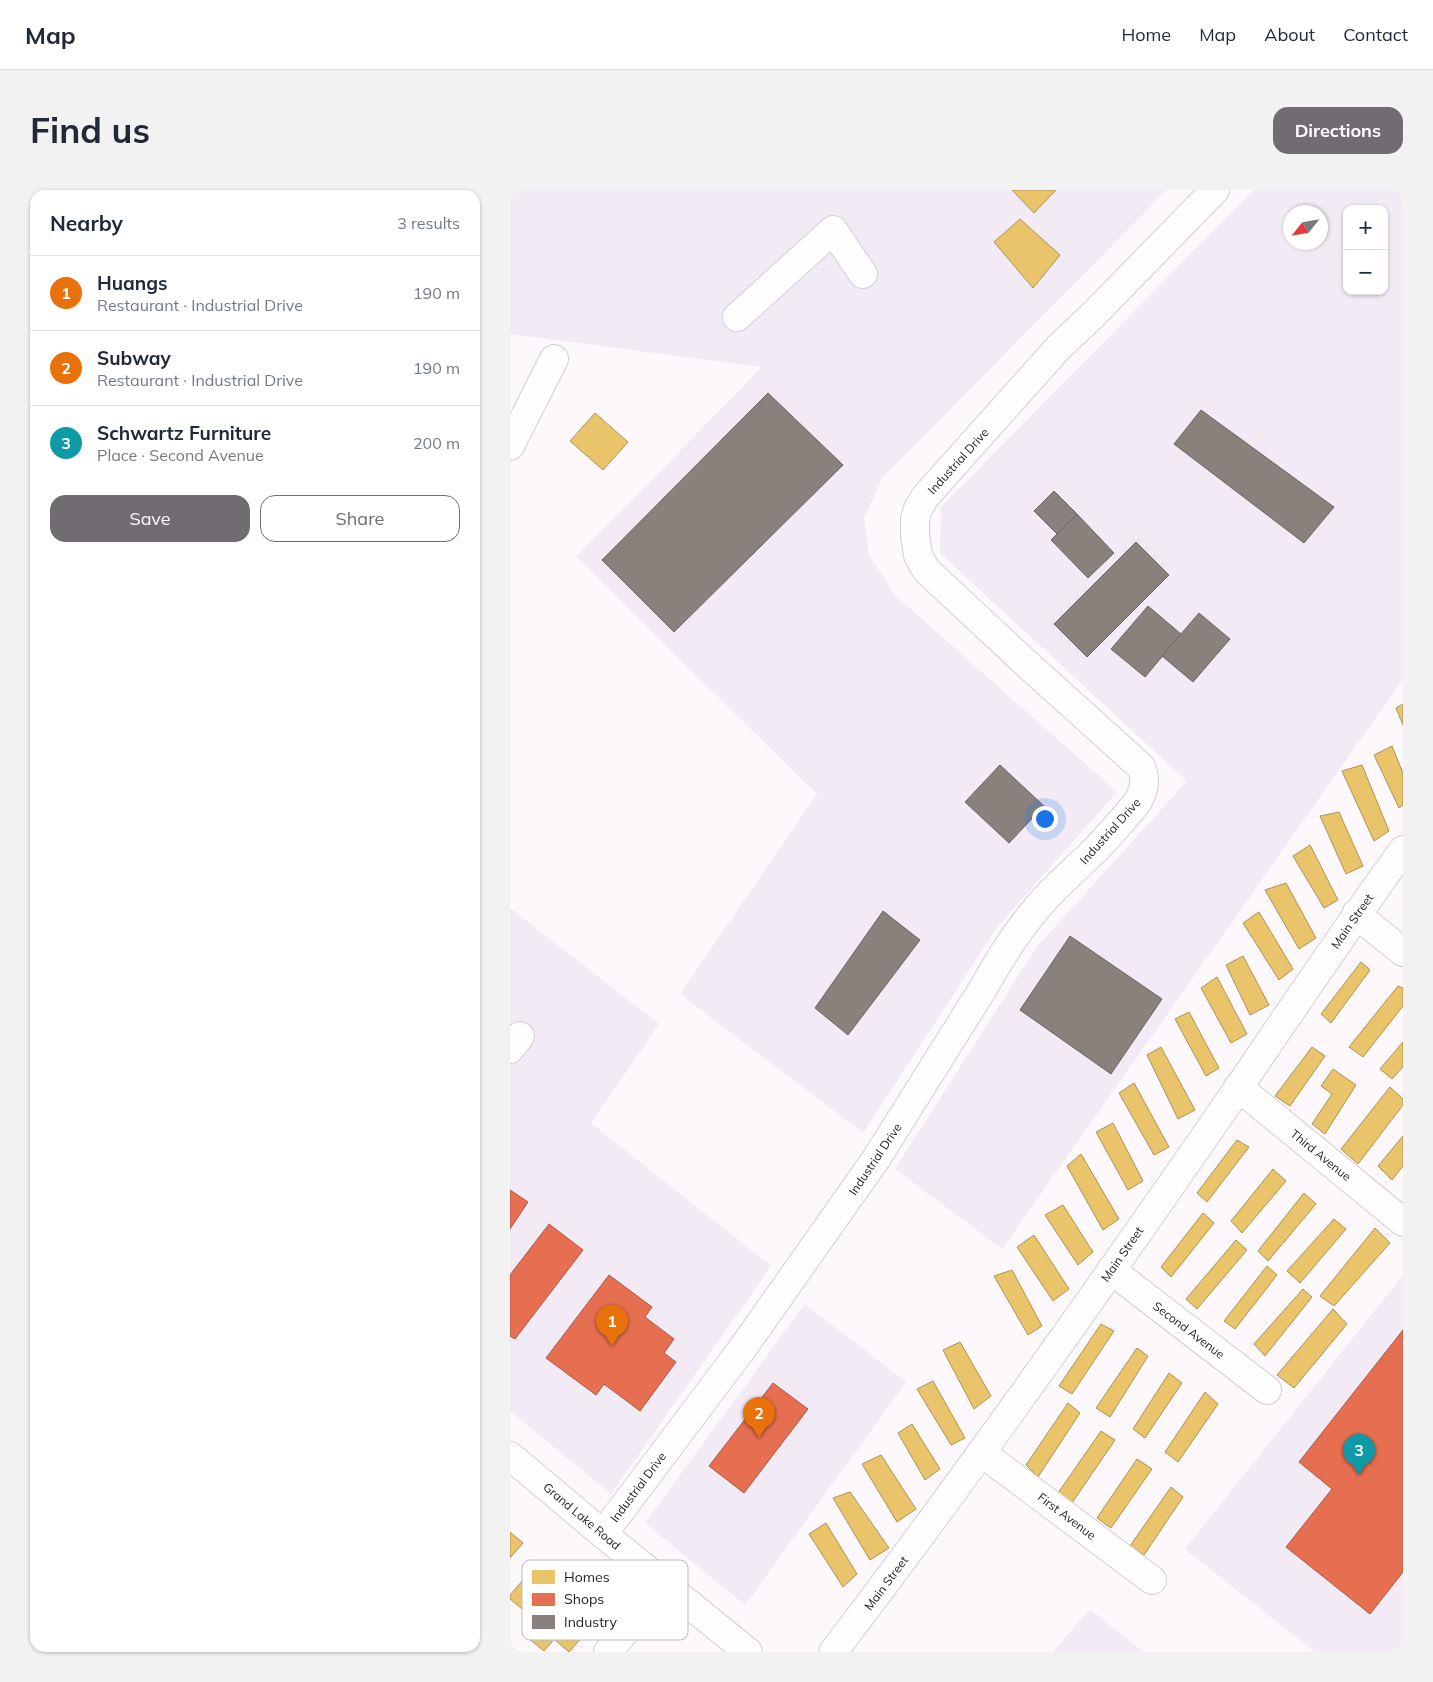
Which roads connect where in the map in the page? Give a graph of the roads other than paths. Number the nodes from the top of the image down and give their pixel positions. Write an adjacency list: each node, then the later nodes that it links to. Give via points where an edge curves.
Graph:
1 (1215, 190): 15 (street, Industrial Drive, via 1058,348 925,497 915,519 918,555 926,570 1141,767 1145,780 1142,795 1092,854 1038,906 1024,924 876,1159 742,1349)
2 (863, 274): 3 (street, via 832,230)
3 (737, 317)
4 (554, 359): 5 (street)
5 (510, 446)
6 (1403, 850): 7 (street, Main Street)
7 (1356, 914): 8 (street); 9 (street, Main Street)
8 (1403, 952)
9 (1238, 1087): 10 (street, Third Avenue); 11 (street, Main Street)
10 (1403, 1222)
11 (1111, 1270): 12 (street, Second Avenue); 13 (street, Main Street)
12 (1267, 1390)
13 (982, 1453): 17 (street, First Avenue); 22 (street, Main Street)
14 (510, 1456): 15 (street, Grand Lake Road)
15 (603, 1534): 16 (street, Grand Lake Road)
16 (636, 1560)
17 (1152, 1580)
18 (688, 1602): 21 (street, Grand Lake Road)
19 (618, 1640): 20 (street)
20 (608, 1652)
21 (748, 1652)
22 (833, 1652)

